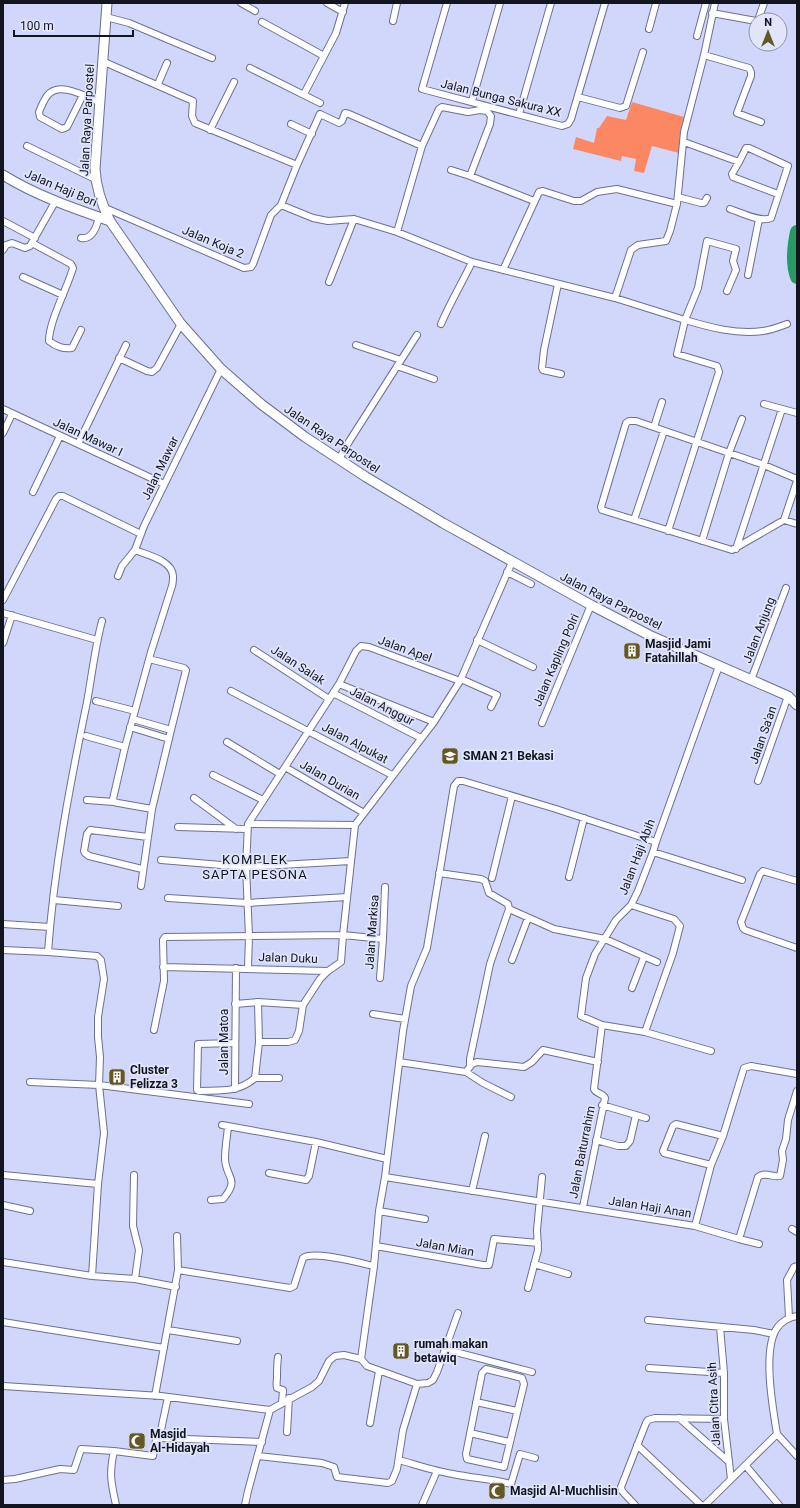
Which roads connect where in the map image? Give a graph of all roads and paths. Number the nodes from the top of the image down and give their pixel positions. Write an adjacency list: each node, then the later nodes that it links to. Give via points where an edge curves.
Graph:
1 (107, 3): 16 (main road, Jalan Raya Parpostel)
2 (241, 3): 13 (street)
3 (327, 3): 14 (street)
4 (345, 3): 14 (street)
5 (397, 3): 19 (street)
6 (447, 3): 34 (street, Jalan Bunga Sakura XX, via 422,89)
7 (500, 3): 34 (street)
8 (551, 3): 37 (street)
9 (605, 3): 33 (street, Jalan Bunga Sakura XX)
10 (656, 3): 20 (street)
11 (706, 3): 21 (street)
12 (715, 3): 15 (street)
13 (255, 12)
14 (342, 12): 24 (street, via 336,33)
15 (712, 14): 17 (street); 23 (street)
16 (106, 17): 25 (street, via 129,23); 26 (main road, Jalan Raya Parpostel)
17 (748, 20)
18 (262, 22): 24 (street)
19 (393, 22)
20 (649, 29)
21 (697, 36)
22 (643, 52): 33 (street, via 626,106 620,108)
23 (704, 55): 38 (street, via 749,68 751,76 737,113); 42 (street, via 684,132)
24 (324, 56): 31 (street)
25 (212, 58)
26 (102, 61): 30 (street); 35 (main road, Jalan Raya Parpostel)
27 (167, 63): 30 (street)
28 (250, 68): 31 (street)
29 (234, 82): 40 (street)
30 (158, 84): 40 (street, via 193,102 192,116 195,123)
31 (304, 94): 36 (street)
32 (83, 95): 32 (street, via 67,127 62,129 40,117 39,112 47,96 52,92 61,88); 35 (street)
33 (578, 97): 37 (street, Jalan Bunga Sakura XX, via 571,119 568,124 562,126)
34 (472, 101): 37 (street, Jalan Bunga Sakura XX)
35 (99, 102): 50 (main road, Jalan Raya Parpostel)
36 (320, 103)
37 (519, 114)
38 (761, 122)
39 (291, 124): 41 (street)
40 (210, 130): 46 (street)
41 (312, 134): 44 (street, Jalan Koja 2, via 320,114 339,123 345,113); 46 (street, Jalan Koja 2)
42 (684, 142): 45 (street); 54 (street)
43 (27, 146): 50 (street)
44 (422, 146): 49 (street, via 442,107 468,112 486,111 491,116 490,124); 64 (street)
45 (739, 162): 51 (street, via 732,174 733,177); 51 (street, via 746,148 749,148 786,165 788,168)
46 (297, 165): 57 (street, Jalan Koja 2)
47 (450, 170): 49 (street)
48 (3, 175): 55 (main road, Jalan Haji Bori)
49 (470, 176): 53 (street)
50 (95, 179): 56 (main road, Jalan Raya Parpostel)
51 (778, 194): 61 (street, via 771,218)
52 (707, 198): 54 (street, via 704,203)
53 (534, 201): 54 (street, via 539,192 543,191 581,201 597,192 617,189); 69 (street)
54 (677, 201): 76 (street, via 666,241 638,245 631,250)
55 (55, 202): 59 (main road, Jalan Haji Bori); 66 (street)
56 (103, 206): 57 (street, Jalan Koja 2, via 244,268 253,264 271,215); 63 (main road, Jalan Raya Parpostel)
57 (281, 206): 60 (street, via 328,221)
58 (730, 209): 61 (street)
59 (99, 217): 63 (main road, Jalan Haji Bori); 65 (street, via 94,232 86,239)
60 (354, 219): 64 (street); 72 (street)
61 (759, 219): 70 (street)
62 (3, 221): 66 (street)
63 (110, 222): 78 (main road, Jalan Raya Parpostel)
64 (397, 232): 68 (street)
65 (81, 238)
66 (33, 241): 67 (street, via 27,248 12,243 6,245); 75 (street, via 72,266)
67 (3, 250)
68 (472, 262): 69 (street); 79 (street)
69 (504, 270): 73 (street)
70 (748, 275)
71 (23, 277): 75 (street)
72 (329, 282)
73 (558, 284): 76 (street); 89 (street, via 542,368)
74 (727, 291): 77 (street, via 736,270 733,261 736,249 707,240 698,288)
75 (63, 295): 81 (street, via 50,341 56,346 72,348)
76 (615, 298): 77 (street)
77 (685, 320): 80 (street, via 737,332 762,331); 102 (street, via 676,354 717,366 719,372)
78 (181, 324): 85 (street, via 157,368 152,372); 88 (main road, Jalan Raya Parpostel)
79 (441, 324)
80 (787, 324)
81 (80, 330)
82 (417, 336): 86 (street)
83 (126, 345): 85 (street)
84 (356, 345): 86 (street)
85 (119, 358): 103 (street)
86 (401, 360): 87 (street)
87 (397, 366): 90 (street); 105 (street)
88 (222, 369): 105 (main road, Jalan Raya Parpostel, via 260,404); 108 (street, Jalan Mawar)
89 (561, 374)
90 (434, 379)
91 (662, 402): 98 (street)
92 (764, 404): 93 (street)
93 (782, 408): 95 (street); 106 (street)
94 (3, 409): 96 (street, Jalan Mawar I)
95 (797, 413)
96 (12, 414): 100 (street); 101 (street, Jalan Mawar I)
97 (742, 419): 104 (street)
98 (654, 427): 99 (street); 110 (street, via 636,421 629,421 626,424 601,503 602,510)
99 (664, 431): 102 (street); 110 (street)
100 (3, 433)
101 (60, 436): 103 (street, Jalan Mawar I); 109 (street)
102 (697, 442): 104 (street); 113 (street)
103 (78, 444): 108 (street, Jalan Mawar I)
104 (729, 453): 106 (street); 115 (street)
105 (339, 459): 118 (main road, Jalan Raya Parpostel, via 414,506)
106 (764, 465): 107 (street); 116 (street)
107 (797, 480): 111 (street)
108 (164, 484): 114 (street, Jalan Mawar)
109 (33, 492)
110 (634, 520): 113 (street)
111 (784, 520): 112 (street); 116 (street)
112 (797, 524)
113 (668, 530): 115 (street)
114 (141, 534): 117 (street, Jalan Mawar); 123 (street, via 59,496)
115 (702, 541): 116 (street)
116 (736, 549)
117 (135, 550): 120 (street, Jalan Mawar, via 122,566); 132 (street, via 168,565 173,575 172,586)
118 (512, 562): 119 (street); 124 (main road, Jalan Raya Parpostel)
119 (507, 572): 121 (street); 129 (street)
120 (118, 576)
121 (531, 584)
122 (786, 588): 136 (street, Jalan Anjung)
123 (3, 600)
124 (591, 605): 133 (main road, Jalan Raya Parpostel, via 649,635); 147 (street, Jalan Kapling Polri)
125 (3, 613): 126 (street)
126 (12, 615): 128 (street); 130 (street)
127 (102, 621): 128 (street)
128 (96, 640): 189 (street, via 66,813)
129 (478, 640): 134 (street); 135 (street)
130 (3, 643)
131 (254, 650): 139 (street, Jalan Salak)
132 (149, 660): 144 (street); 149 (street, via 186,670)
133 (719, 666): 136 (main road, Jalan Raya Parpostel); 174 (street, Jalan Haji Abih)
134 (533, 667)
135 (460, 680): 137 (street, Jalan Apel, via 360,646); 143 (street, via 497,695); 146 (street)
136 (751, 680): 140 (main road, Jalan Raya Parpostel)
137 (339, 684): 139 (street); 146 (street)
138 (231, 691): 150 (street, Jalan Alpukat)
139 (331, 696): 150 (street); 152 (street, Jalan Anggur)
140 (788, 696): 142 (main road, Jalan Raya Parpostel); 160 (street, Jalan Sa'an)
141 (96, 701): 144 (street)
142 (797, 705)
143 (491, 707)
144 (135, 711): 145 (street)
145 (132, 719): 148 (street); 149 (street)
146 (434, 722): 152 (street)
147 (542, 723)
148 (130, 727): 153 (street); 155 (street)
149 (171, 730): 153 (street)
150 (308, 731): 156 (street); 159 (street, Jalan Alpukat)
151 (86, 736): 155 (street)
152 (421, 738): 159 (street)
153 (169, 739): 166 (street)
154 (227, 742): 157 (street)
155 (125, 747): 165 (street)
156 (285, 767): 157 (street); 167 (street, Jalan Durian)
157 (280, 774): 164 (street)
158 (213, 775): 164 (street)
159 (392, 775): 167 (street)
160 (758, 781)
161 (512, 796): 168 (street); 180 (street, via 458,781 454,786); 182 (street)
162 (194, 798): 172 (street)
163 (86, 800): 165 (street)
164 (263, 800): 170 (street)
165 (114, 802): 166 (street)
166 (152, 808): 173 (street)
167 (364, 813): 169 (street)
168 (584, 818): 174 (street); 181 (street)
169 (355, 825): 170 (street); 177 (street)
170 (247, 826): 172 (street); 178 (street)
171 (178, 827): 172 (street)
172 (236, 829)
173 (148, 837): 179 (street); 179 (street, via 90,830 87,834 85,853 89,856)
174 (656, 842): 175 (street, Jalan Haji Abih)
175 (653, 852): 183 (street); 191 (street, Jalan Haji Abih)
176 (161, 860): 178 (street)
177 (351, 861): 178 (street); 187 (street)
178 (246, 867): 190 (street)
179 (142, 869): 185 (street)
180 (439, 873): 193 (street, via 485,881 489,893 508,904); 217 (street, via 427,948 411,986)
181 (569, 877)
182 (492, 878)
183 (742, 880)
184 (797, 881): 201 (street, via 763,871 741,922 745,930)
185 (141, 886)
186 (385, 887): 199 (street, Jalan Markisa)
187 (347, 897): 190 (street); 197 (street)
188 (168, 898): 190 (street)
189 (54, 900): 192 (street); 196 (street)
190 (247, 903): 198 (street)
191 (631, 905): 200 (street, Jalan Haji Abih, via 616,920); 220 (street, via 674,919 680,926)
192 (118, 906)
193 (509, 909): 194 (street); 226 (street, via 488,971)
194 (528, 918): 200 (street, via 554,929); 205 (street)
195 (3, 924): 196 (street)
196 (50, 927): 203 (street)
197 (343, 935): 198 (street); 199 (street); 210 (street, via 341,962)
198 (249, 936): 207 (street, via 165,937); 209 (street)
199 (383, 939): 211 (street, Jalan Markisa)
200 (605, 939): 204 (street); 218 (street, Jalan Haji Abih, via 595,954 586,978 581,1016)
201 (797, 948)
202 (3, 950): 203 (street)
203 (48, 952): 232 (street, via 94,955 101,960 104,979 98,1017)
204 (644, 957): 206 (street); 212 (street)
205 (512, 960)
206 (658, 962)
207 (163, 967): 208 (street, Jalan Duku); 219 (street, via 164,981)
208 (236, 968): 209 (street, Jalan Duku); 214 (street, Jalan Matoa)
209 (248, 968): 210 (street, Jalan Duku)
210 (328, 971): 215 (street)
211 (380, 978)
212 (632, 988)
213 (258, 1002): 214 (street); 215 (street); 221 (street)
214 (235, 1004): 222 (street, Jalan Matoa)
215 (303, 1005): 221 (street, via 295,1040)
216 (373, 1014): 217 (street)
217 (405, 1019): 224 (street)
218 (602, 1025): 220 (street); 225 (street)
219 (154, 1030)
220 (645, 1032): 223 (street)
221 (259, 1042): 229 (street)
222 (235, 1043): 233 (street, Jalan Matoa); 233 (street, via 199,1043 197,1046 196,1090)
223 (712, 1051)
224 (399, 1062): 227 (street); 244 (street)
225 (598, 1062): 226 (street, via 543,1050 524,1067 477,1062); 237 (street, Jalan Baiturrahim, via 594,1084 595,1092 604,1096)
226 (470, 1066): 227 (street)
227 (466, 1072): 235 (street)
228 (797, 1074): 241 (street, Jalan Haji Anan, via 751,1066 744,1068)
229 (255, 1078): 230 (street); 233 (street, Jalan Matoa, via 247,1085)
230 (279, 1078)
231 (30, 1082): 232 (street)
232 (99, 1085): 236 (street); 251 (street, via 104,1133)
233 (233, 1089)
234 (797, 1091): 262 (street, via 788,1120 780,1176 764,1174 758,1177)
235 (511, 1097)
236 (250, 1104)
237 (602, 1105): 238 (street); 242 (street, Jalan Baiturrahim)
238 (636, 1115): 239 (street); 242 (street, via 630,1142 626,1146)
239 (646, 1118)
240 (485, 1136): 252 (street)
241 (722, 1136): 245 (street, Jalan Haji Anan); 245 (street, via 676,1124 663,1151)
242 (596, 1140): 256 (street, Jalan Baiturrahim)
243 (316, 1142): 244 (street); 246 (street, via 306,1180); 253 (street, via 225,1126 225,1158 232,1186 224,1199)
244 (387, 1159): 249 (street)
245 (711, 1166): 260 (street, Jalan Haji Anan)
246 (269, 1173)
247 (3, 1175): 251 (street)
248 (134, 1175): 273 (street, via 134,1226 139,1250)
249 (385, 1177): 252 (street, Jalan Haji Anan); 258 (street)
250 (542, 1177): 254 (street)
251 (98, 1184): 272 (street)
252 (472, 1191): 254 (street, Jalan Haji Anan)
253 (211, 1200)
254 (539, 1202): 256 (street, Jalan Haji Anan); 263 (street)
255 (3, 1205): 257 (street)
256 (583, 1207): 260 (street, Jalan Haji Anan)
257 (30, 1211)
258 (379, 1211): 259 (street); 265 (street)
259 (425, 1219)
260 (695, 1226): 262 (street)
261 (177, 1236): 270 (street)
262 (739, 1239): 264 (street)
263 (538, 1243): 265 (street, Jalan Mian, via 494,1239 489,1265); 267 (street)
264 (759, 1244)
265 (376, 1246): 268 (street)
266 (3, 1262): 272 (street)
267 (534, 1264): 271 (street); 275 (street)
268 (374, 1266): 270 (street, via 310,1254 303,1258 296,1283 290,1288); 288 (street)
269 (797, 1266): 278 (street, via 787,1280)
270 (178, 1270): 274 (street)
271 (568, 1274)
272 (92, 1276): 273 (street)
273 (135, 1279): 274 (street)
274 (176, 1287): 282 (street)
275 (528, 1288)
276 (458, 1313): 286 (street)
277 (797, 1316): 278 (street)
278 (789, 1317): 283 (street)
279 (648, 1320): 281 (street)
280 (3, 1322): 285 (street)
281 (720, 1327): 283 (street); 294 (street, Jalan Citra Asih)
282 (168, 1330): 284 (street); 285 (street)
283 (774, 1334): 310 (street, via 770,1346 770,1384)
284 (237, 1341)
285 (164, 1348): 297 (street)
286 (444, 1349): 289 (street); 295 (street, via 433,1380)
287 (278, 1357): 301 (street, via 276,1384 277,1388 283,1390)
288 (361, 1359): 291 (street, via 368,1366); 299 (street, via 344,1355 332,1358 319,1381)
289 (500, 1363): 292 (street); 293 (street)
290 (649, 1368): 294 (street)
291 (379, 1370): 295 (street); 306 (street)
292 (498, 1372): 300 (street, via 484,1370); 303 (street, via 523,1379)
293 (532, 1372)
294 (724, 1373): 305 (street, Jalan Citra Asih)
295 (417, 1384): 318 (street, via 403,1430)
296 (3, 1386): 297 (street)
297 (155, 1396): 298 (street)
298 (168, 1397): 302 (street); 307 (street)
299 (289, 1398): 301 (street); 308 (street)
300 (476, 1402): 303 (street); 309 (street)
301 (282, 1403): 302 (street)
302 (270, 1410): 311 (street)
303 (517, 1411): 312 (street)
304 (679, 1418): 305 (street); 313 (street, via 648,1420); 319 (street)
305 (724, 1419): 319 (street, Jalan Citra Asih)
306 (370, 1422)
307 (161, 1430)
308 (287, 1432)
309 (470, 1433): 312 (street); 312 (street, via 466,1454 468,1459 504,1467)
310 (778, 1434): 316 (street); 320 (street)
311 (262, 1442): 314 (street, via 161,1438 156,1440 152,1456); 315 (street)
312 (509, 1442)
313 (637, 1445): 327 (street, via 621,1489); 328 (street)
314 (114, 1451): 323 (street, via 81,1449 74,1470 60,1469); 324 (street, via 110,1468)
315 (258, 1456): 318 (street, via 322,1463 334,1467 337,1477 388,1483 395,1476); 325 (street)
316 (797, 1456)
317 (535, 1458): 321 (street, via 520,1454 511,1484)
318 (399, 1460): 321 (street)
319 (729, 1462): 322 (street, Jalan Citra Asih)
320 (746, 1466): 322 (street); 330 (street)
321 (437, 1471): 326 (street)
322 (731, 1479): 329 (street)
323 (3, 1480)
324 (116, 1505)
325 (245, 1505)
326 (422, 1505)
327 (635, 1505)
328 (701, 1505)
329 (705, 1505)
330 (778, 1505)

